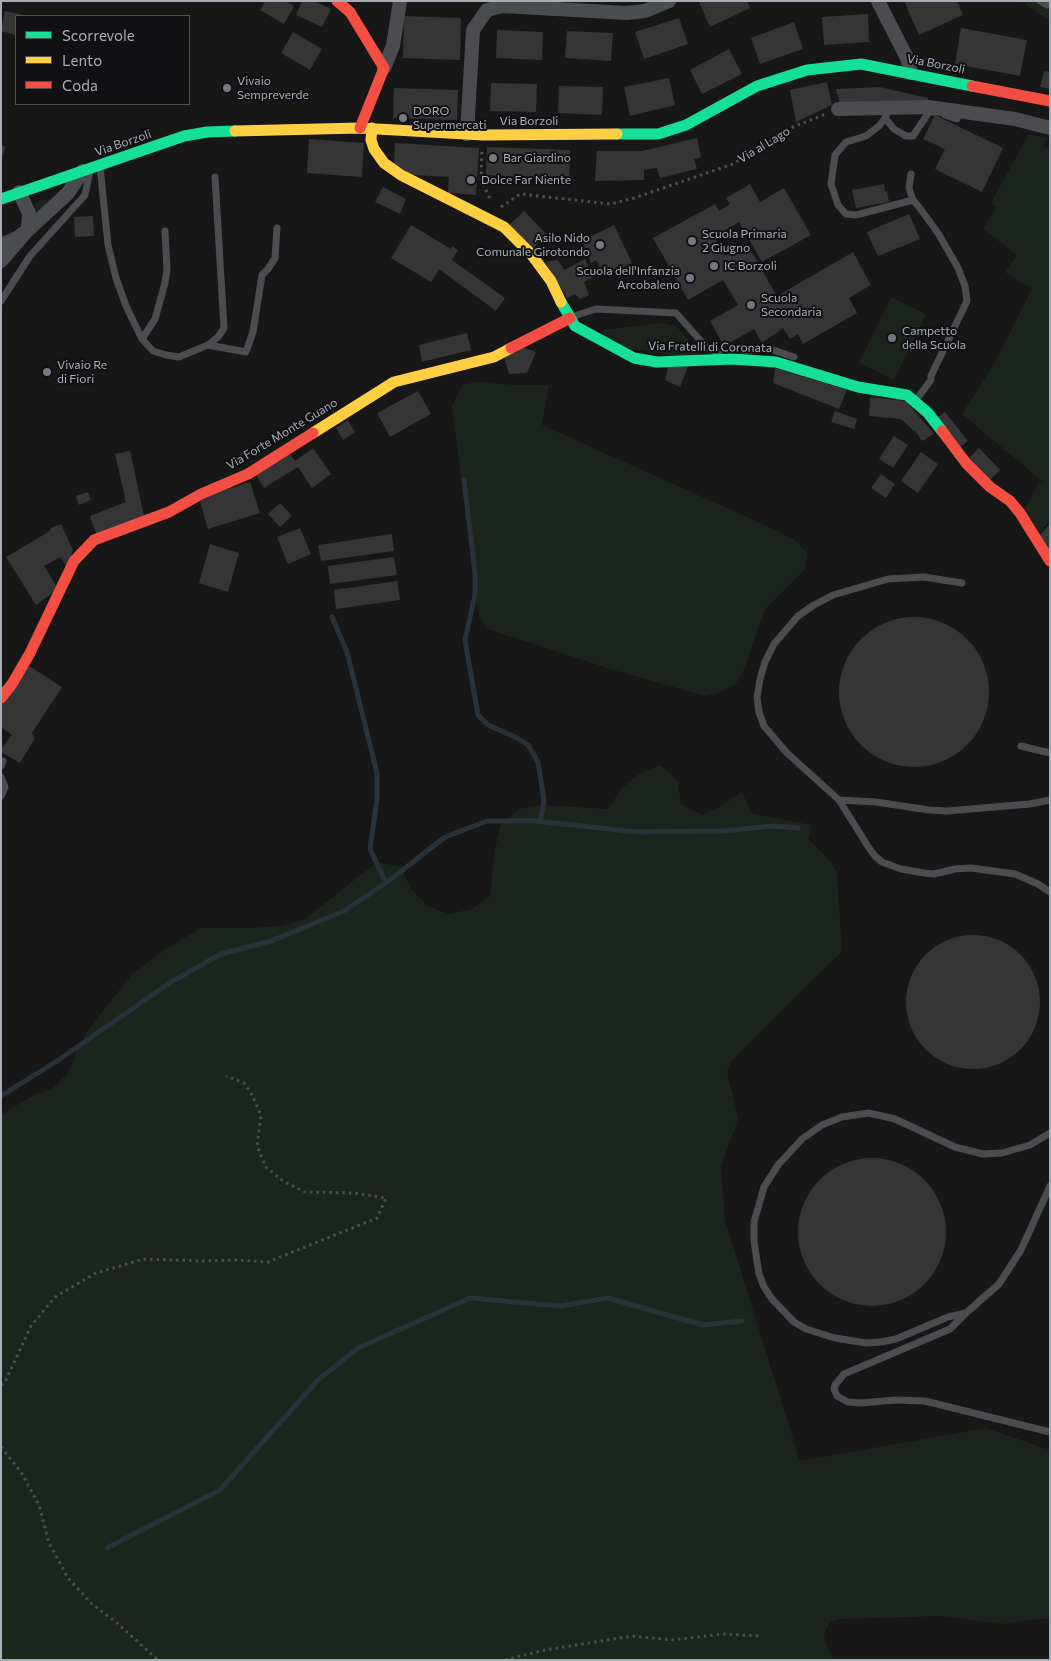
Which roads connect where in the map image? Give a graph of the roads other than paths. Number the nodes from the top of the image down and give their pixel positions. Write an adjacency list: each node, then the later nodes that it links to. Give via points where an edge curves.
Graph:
1 (337, 1): 5 (street, via 350,12)
2 (400, 1): 5 (street, via 393,46)
3 (669, 1): 13 (street, via 645,11 628,13 503,6 487,10 473,30)
4 (878, 1): 6 (street)
5 (384, 68): 11 (street)
6 (912, 73): 7 (street, Via Borzoli); 13 (street, Via Borzoli, via 861,64 807,70 757,86 686,124 658,134)
7 (1050, 101)
8 (838, 109): 9 (street)
9 (887, 113): 10 (lane, via 894,129 906,136 913,136 929,112); 12 (street, via 928,107 1015,119); 19 (lane, via 879,126 866,136 846,142 835,155 831,184 838,205 846,214 856,215)
10 (957, 119)
11 (366, 128): 13 (street, Via Borzoli); 14 (street, Via Borzoli, via 206,132 184,136); 26 (street, Via Fratelli di Coronata, via 384,164 401,175 492,216 504,227 531,254 551,281)
12 (1050, 128)
13 (466, 134)
14 (91, 168): 17 (street, Via Borzoli); 21 (street); 25 (lane, via 85,195 30,256); 27 (lane, via 116,278)
15 (911, 174): 19 (lane)
16 (215, 177): 28 (lane, via 224,328)
17 (20, 192): 18 (street, Via Borzoli); 21 (street, via 29,213)
18 (1, 199)
19 (913, 200): 30 (lane, via 938,233 958,268 967,301 931,380)
20 (277, 228): 28 (lane, via 275,258 262,274 254,332 246,352)
21 (28, 230): 23 (street); 24 (street)
22 (165, 231): 27 (lane, via 165,283 155,319)
23 (1, 244)
24 (1, 261)
25 (1, 301)
26 (570, 318): 29 (lane, Via Fratelli di Coronata, via 596,309 676,313 706,347 717,354 770,349); 30 (street, Via Fratelli di Coronata, via 575,326 634,358 657,362 732,359 776,362 858,387 901,393); 33 (street, Via Forte Monte Guano, via 494,357 394,382 248,474 169,512 94,540 74,561 30,653)
27 (142, 340): 28 (lane, via 153,351 179,357)
28 (208, 345)
29 (794, 357)
30 (915, 401): 31 (street, Via Fratelli di Coronata, via 966,463 1010,501)
31 (1050, 560)
32 (962, 583): 38 (lane, via 924,576 907,577 833,595 798,616 774,644 765,662 757,698 764,726 803,768)
33 (1, 698)
34 (1021, 746): 35 (lane)
35 (1050, 752)
36 (1, 777): 37 (lane, via 5,787)
37 (1, 796)
38 (840, 800): 39 (lane, via 947,812); 40 (lane, via 875,856 891,866 934,874 964,868 998,871 1021,876)
39 (1050, 800)
40 (1050, 892)
41 (1050, 1133): 43 (lane, via 1030,1145 1002,1153 982,1154 955,1147 895,1119 869,1113 842,1118 822,1125 802,1139 778,1165 764,1187 754,1222 759,1274 772,1299 794,1322 835,1338 866,1343 896,1339)
42 (1050, 1186): 43 (lane, via 1012,1266 999,1284)
43 (966, 1312): 44 (lane, via 950,1329 844,1374 835,1385 837,1396 848,1402 861,1403 924,1401)
44 (1050, 1432)

